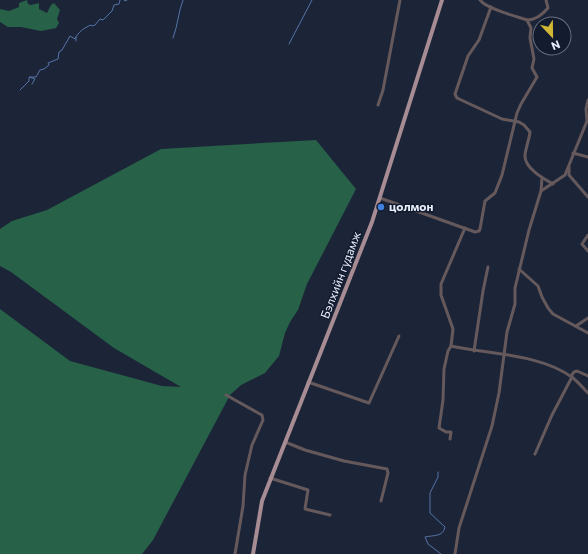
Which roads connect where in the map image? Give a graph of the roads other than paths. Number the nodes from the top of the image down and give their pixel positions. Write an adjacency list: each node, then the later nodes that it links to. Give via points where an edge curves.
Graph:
1 (400, 0): 8 (street)
2 (442, 0): 18 (main road, Бэлхийн гудамж)
3 (480, 0): 5 (street)
4 (546, 0): 6 (street, via 548,8 532,20)
5 (491, 7): 6 (street); 10 (street, via 479,40 468,56 455,94 457,98 502,119)
6 (527, 20): 10 (street, via 531,28 534,59 532,68 537,77)
7 (588, 100): 9 (street)
8 (378, 105)
9 (587, 114): 11 (street, via 587,121)
10 (515, 120): 14 (street, via 529,130 525,158 534,172); 19 (street, via 502,176 495,192 485,201 480,229 475,232)
11 (573, 153): 12 (street); 13 (street)
12 (588, 157)
13 (569, 165): 15 (street, via 565,175); 17 (street, via 569,175)
14 (542, 178): 15 (street); 16 (street)
15 (553, 184): 16 (street)
16 (542, 191): 23 (street)
17 (588, 197)
18 (380, 198): 19 (street); 33 (main road, Бэлхийн гудамж)
19 (465, 228): 28 (street, via 441,284 440,295 453,329)
20 (588, 235): 21 (street, via 582,244)
21 (588, 251)
22 (488, 267): 29 (street)
23 (519, 269): 25 (street, via 538,286 548,308); 30 (street)
24 (588, 318): 25 (street)
25 (576, 326): 26 (street)
26 (588, 333)
27 (399, 336): 33 (street, via 369,404)
28 (451, 346): 29 (street); 36 (street, via 444,369 439,428 451,432)
29 (474, 351): 30 (street)
30 (505, 354): 32 (street, via 552,366); 44 (street, via 492,426 459,528)
31 (588, 376): 32 (street, via 577,371)
32 (571, 377): 34 (street); 38 (street)
33 (308, 382): 37 (main road, Бэлхийн гудамж)
34 (588, 393)
35 (226, 396): 42 (street, via 260,414 263,420 252,445 245,475)
36 (450, 440)
37 (285, 442): 39 (main road, Бэлхийн гудамж); 40 (street, via 310,452 387,469)
38 (535, 454)
39 (270, 478): 41 (street, via 308,490 305,509); 43 (main road, Бэлхийн гудамж, via 262,501)
40 (381, 501)
41 (330, 515)
42 (235, 554)
43 (253, 554)
44 (455, 554)

